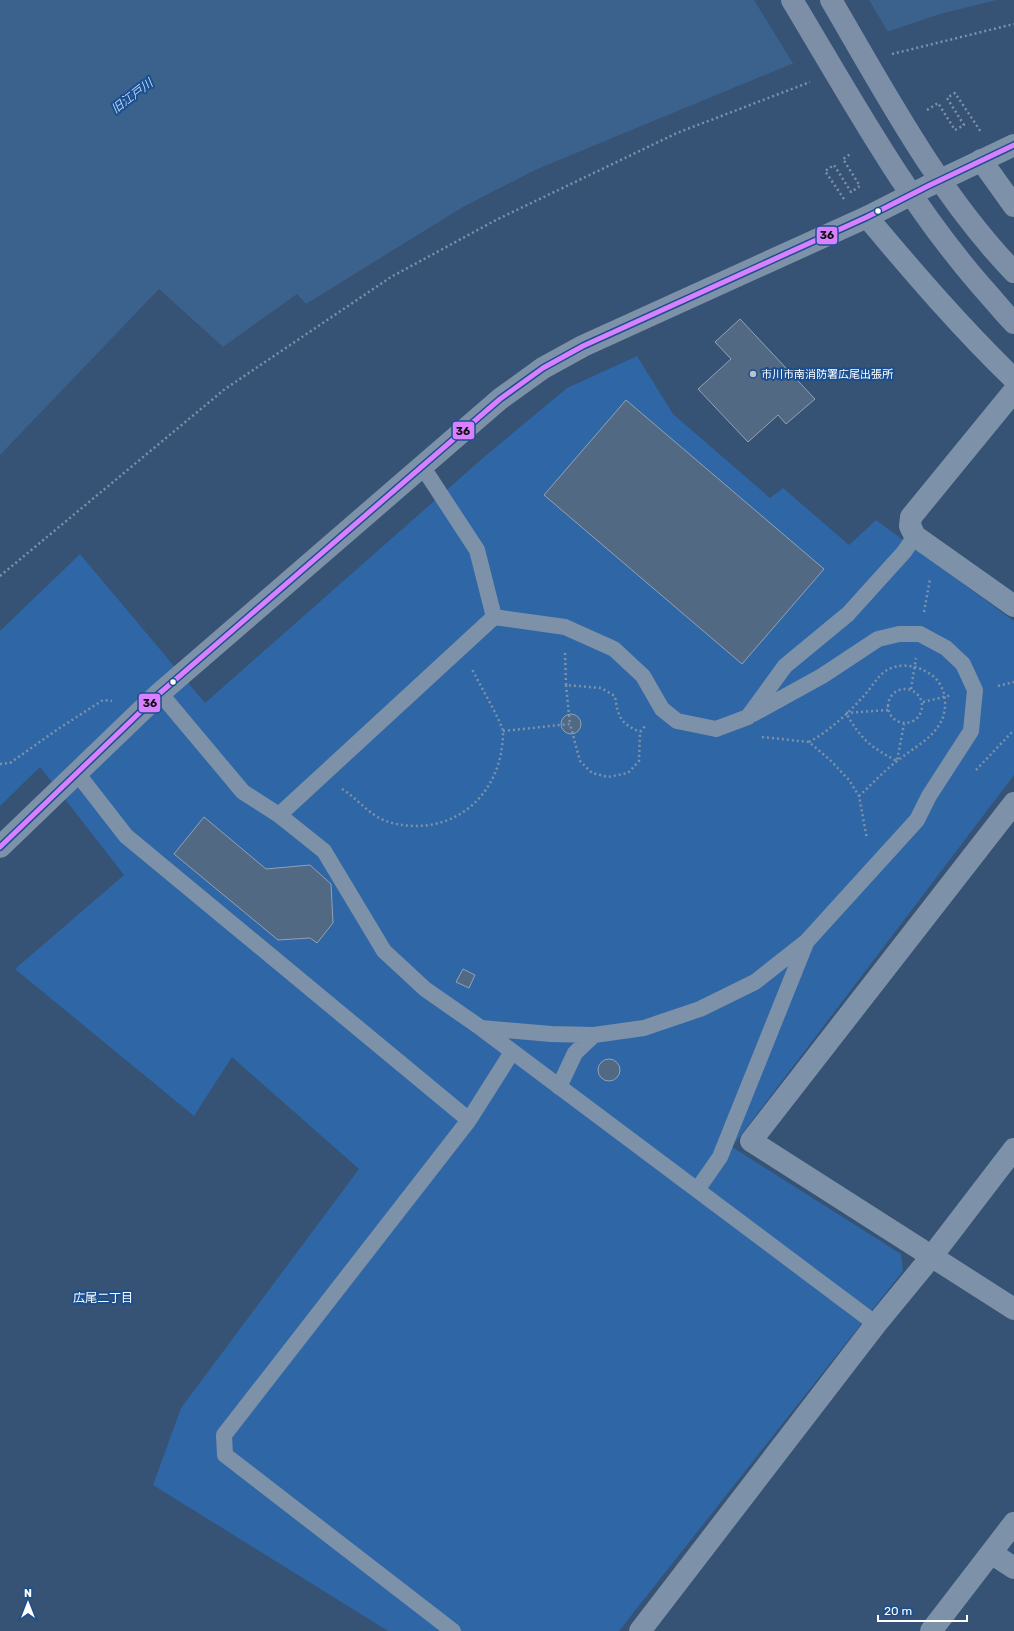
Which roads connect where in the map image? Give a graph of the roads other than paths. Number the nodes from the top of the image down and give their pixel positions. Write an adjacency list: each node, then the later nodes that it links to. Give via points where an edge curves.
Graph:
1 (792, 0): 8 (main road, bridge, via 886,156 928,220 962,264)
2 (831, 0): 7 (main road, bridge, via 916,145 991,248)
3 (1014, 145): 4 (street)
4 (981, 160): 5 (street); 6 (street)
5 (1014, 206)
6 (868, 217): 9 (street, via 928,290); 11 (street, via 583,346 543,368 500,399)
7 (1014, 272)
8 (1014, 323)
9 (1014, 379)
10 (1014, 391): 12 (street, via 911,517 910,526)
11 (422, 466): 14 (lane, via 477,550); 15 (street)
12 (916, 536): 13 (street); 16 (lane, via 848,614 785,666)
13 (1014, 606)
14 (494, 617): 16 (lane, via 564,627 614,649 643,676 662,709 677,721 716,728); 19 (lane)
15 (160, 693): 17 (street); 19 (lane, via 243,792)
16 (748, 717): 21 (lane, via 822,676 878,639 899,634 920,634 946,648 963,664 975,690 971,730 929,796 917,820)
17 (77, 773): 20 (street); 26 (lane, via 126,836)
18 (1014, 802): 29 (street, via 751,1141)
19 (279, 815): 22 (lane, via 324,851 384,951 425,989)
20 (0, 847)
21 (807, 941): 23 (lane, via 754,982 700,1009 644,1028); 28 (lane, via 722,1152)
22 (481, 1028): 23 (lane); 24 (lane)
23 (594, 1035): 25 (lane, via 575,1053)
24 (512, 1052): 25 (lane); 26 (lane)
25 (559, 1086): 28 (lane)
26 (469, 1120): 35 (lane, via 224,1435 225,1455)
27 (1014, 1149): 29 (street)
28 (697, 1190): 31 (lane)
29 (932, 1256): 30 (street); 31 (street)
30 (1014, 1309)
31 (876, 1324): 36 (street)
32 (1014, 1523): 33 (street)
33 (991, 1553): 34 (street); 37 (street)
34 (1014, 1568)
35 (453, 1631)
36 (640, 1631)
37 (931, 1631)

